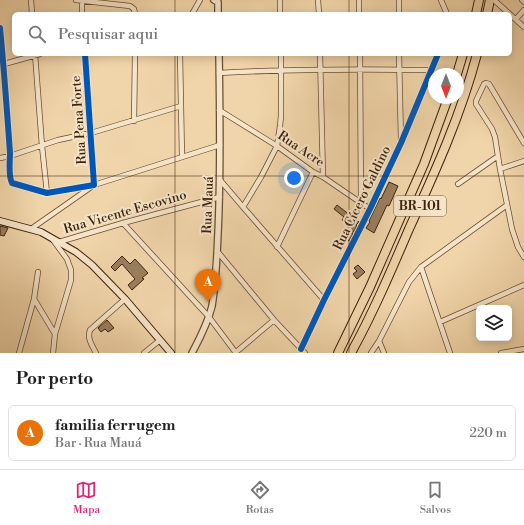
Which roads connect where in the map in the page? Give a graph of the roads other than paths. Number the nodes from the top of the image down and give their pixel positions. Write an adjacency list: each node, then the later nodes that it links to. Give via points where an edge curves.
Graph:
1 (31, 0): 16 (street)
2 (79, 0): 17 (street); 18 (street, via 130,6)
3 (200, 0): 19 (street)
4 (280, 0): 21 (street)
5 (318, 0): 22 (street)
6 (359, 0): 23 (street)
7 (399, 0): 24 (street)
8 (441, 0): 25 (street)
9 (480, 0): 26 (highway)
10 (490, 0): 27 (highway)
11 (494, 0): 14 (street)
12 (502, 0): 14 (street)
13 (217, 1): 20 (street)
14 (499, 5): 28 (street)
15 (524, 10): 30 (street)
16 (32, 12)
17 (82, 12)
18 (135, 12)
19 (193, 12)
20 (218, 12)
21 (280, 12)
22 (319, 12)
23 (360, 12)
24 (399, 12)
25 (446, 12)
26 (477, 12)
27 (487, 12)
28 (508, 12)
29 (512, 16): 30 (street)
30 (516, 19): 31 (street)
31 (524, 27)
32 (0, 28): 46 (street)
33 (30, 56): 46 (street)
34 (37, 56): 64 (street)
35 (85, 56): 60 (street, Rua Pena Forte)
36 (135, 56): 59 (street)
37 (180, 56): 57 (street)
38 (219, 56): 54 (street, Rua Mauá)
39 (281, 56): 51 (street)
40 (320, 56): 52 (street)
41 (360, 56): 49 (street)
42 (399, 56): 50 (street)
43 (437, 56): 47 (street, Rua Cícero Galdino)
44 (462, 56): 48 (highway)
45 (476, 56): 114 (highway, BR-101, via 452,129 430,184)
46 (4, 64): 66 (street)
47 (432, 68)
48 (459, 68)
49 (360, 69): 50 (street); 52 (street); 79 (street)
50 (399, 69): 53 (street); 61 (street)
51 (281, 70): 52 (street); 54 (street); 65 (street, via 281,116)
52 (321, 70): 73 (street)
53 (428, 70)
54 (219, 73): 58 (street, Rua Mauá)
55 (428, 77): 61 (street, Rua Cícero Galdino)
56 (446, 104): 113 (highway, BR-101, via 424,164)
57 (180, 106): 59 (street); 68 (street)
58 (220, 110): 63 (street, Rua Mauá); 65 (street, Rua Acre)
59 (134, 121): 60 (street)
60 (91, 134): 64 (street, via 58,140); 76 (street, Rua Pena Forte)
61 (401, 143): 82 (street, Rua Cícero Galdino)
62 (524, 143): 67 (street, via 486,83 476,106 492,129)
63 (220, 145): 68 (street); 74 (street, Rua Mauá)
64 (42, 146): 66 (street); 77 (street)
65 (277, 146): 72 (street, Rua Acre); 81 (street)
66 (10, 156): 69 (street); 77 (street, via 12,183)
67 (498, 156): 71 (street); 75 (street)
68 (182, 157): 76 (street)
69 (0, 158)
70 (524, 161): 71 (street)
71 (500, 169): 80 (street)
72 (313, 172): 73 (street, Rua Acre); 88 (street)
73 (323, 177): 79 (street, Rua Acre)
74 (220, 180): 78 (street, Rua Mauá); 81 (street)
75 (458, 184)
76 (94, 185): 77 (street); 85 (street)
77 (47, 193)
78 (220, 197): 84 (street, Rua Vicente Escovino); 89 (street, Rua Mauá)
79 (361, 202): 82 (street, Rua Acre)
80 (507, 205): 90 (street, via 512,229); 91 (street)
81 (243, 207): 88 (street)
82 (370, 209): 96 (street, Rua Cícero Galdino)
83 (0, 221): 85 (main road)
84 (123, 223): 87 (street, Rua Vicente Escovino); 97 (street)
85 (31, 229): 86 (main road)
86 (50, 237): 87 (main road); 100 (street, via 67,259 71,270 71,280)
87 (60, 242): 95 (main road, via 92,265)
88 (277, 247): 96 (street)
89 (217, 251): 97 (street, Rua Mauá, via 212,305); 98 (street)
90 (524, 257)
91 (421, 267): 99 (street); 102 (street, via 409,282)
92 (38, 272): 94 (street)
93 (524, 285): 99 (street)
94 (34, 299): 100 (street); 105 (street)
95 (125, 299): 101 (main road); 107 (street, via 90,330 88,335)
96 (324, 300): 103 (street, Rua Cícero Galdino)
97 (208, 317): 110 (street, Rua Mauá); 111 (street)
98 (274, 320): 103 (street); 111 (street)
99 (440, 322): 117 (street)
100 (56, 334): 106 (street)
101 (160, 340): 108 (street); 109 (main road)
102 (379, 341): 115 (street); 116 (street)
103 (301, 349): 112 (street)
104 (523, 351): 118 (street)
105 (18, 353)
106 (53, 353)
107 (96, 353)
108 (144, 353)
109 (171, 353)
110 (192, 353)
111 (236, 353)
112 (305, 353)
113 (338, 353)
114 (351, 353)
115 (371, 353)
116 (384, 353)
117 (450, 353)
118 (501, 353)

